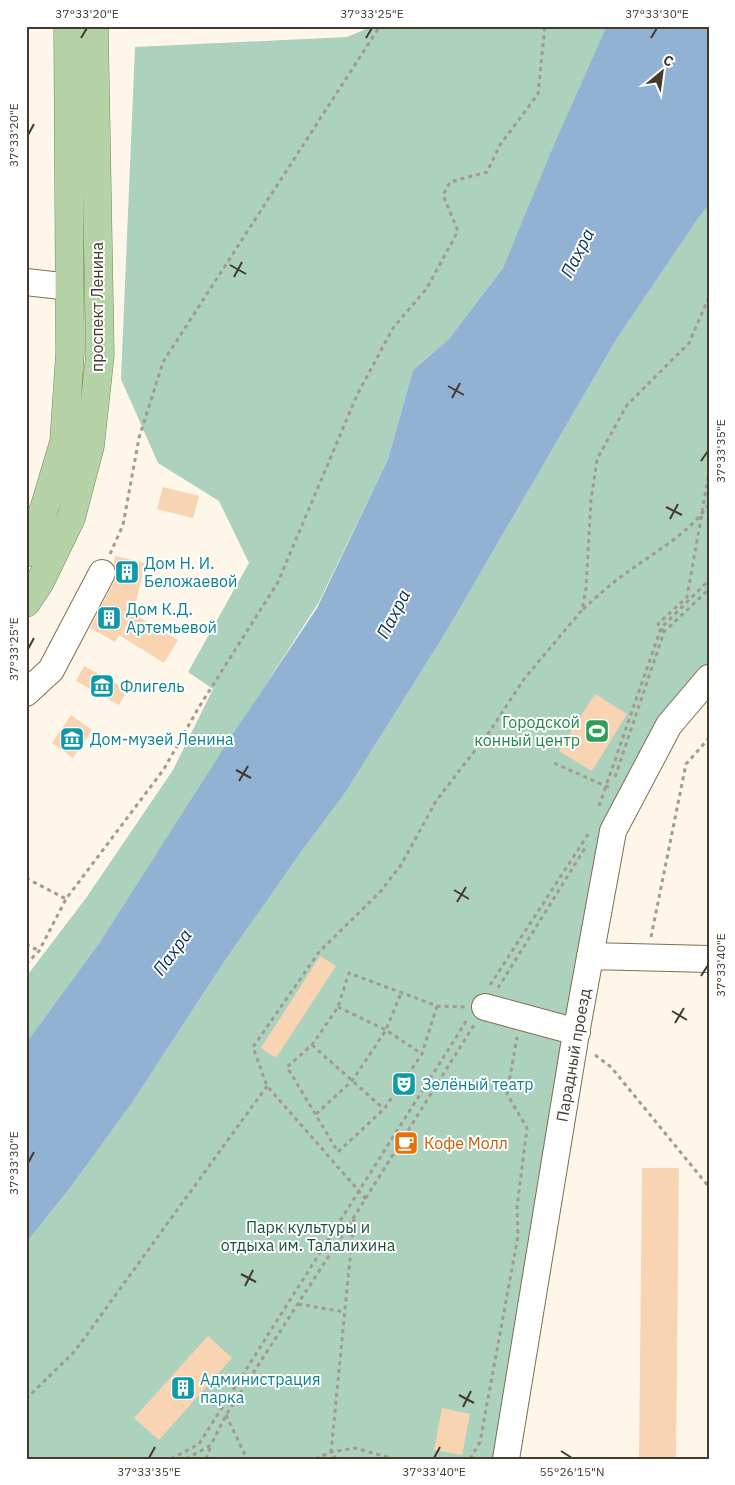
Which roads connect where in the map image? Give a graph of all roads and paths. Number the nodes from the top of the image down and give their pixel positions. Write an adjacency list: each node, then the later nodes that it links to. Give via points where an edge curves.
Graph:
1 (68, 26): 6 (main road, проспект Ленина)
2 (94, 26): 15 (main road, проспект Ленина, via 100,356 91,437 71,518 40,582)
3 (380, 26): 11 (path, via 162,362 139,438 123,525)
4 (544, 26): 31 (path, via 538,94 500,145 487,172 450,182 443,195 458,231 427,288 393,328 357,395 278,582 199,706 164,769)
5 (26, 282): 6 (street)
6 (70, 287): 10 (main road, проспект Ленина, via 70,353 64,442 44,509)
7 (709, 297): 17 (path, via 689,343 627,405 597,459)
8 (709, 473): 14 (path)
9 (709, 504): 17 (path, via 668,544 624,574)
10 (26, 552)
11 (102, 573): 21 (street, via 51,670)
12 (709, 580): 14 (path)
13 (709, 589): 16 (path)
14 (688, 598): 16 (path); 18 (path, via 658,624)
15 (26, 603)
16 (692, 605): 19 (path)
17 (582, 610): 48 (path, via 524,678 490,731 436,801 401,865 381,891 318,952 253,1047)
18 (661, 628): 19 (path); 24 (path)
19 (664, 632): 25 (path)
20 (709, 678): 34 (street, Парадный проезд, via 670,724 613,831)
21 (26, 693)
22 (709, 738): 35 (path, via 686,764)
23 (554, 763): 24 (path)
24 (606, 786): 25 (path); 27 (path)
25 (610, 788): 26 (path)
26 (608, 797)
27 (596, 813)
28 (590, 831): 41 (path)
29 (596, 831): 41 (path)
30 (26, 878): 31 (path)
31 (66, 899): 33 (path)
32 (26, 944): 33 (path)
33 (39, 951): 37 (path)
34 (590, 956): 35 (street); 44 (street, Парадный проезд)
35 (647, 958): 36 (street)
36 (709, 959)
37 (26, 964)
38 (401, 993): 39 (path); 40 (path, via 349,973); 43 (path)
39 (437, 1006): 41 (path); 46 (path)
40 (338, 1007): 43 (path); 45 (path)
41 (480, 1007): 42 (street); 52 (path); 53 (path)
42 (520, 1016): 44 (street); 68 (path, via 508,1094 527,1128 517,1207 518,1236 480,1442)
43 (386, 1030): 46 (path); 47 (path)
44 (576, 1036): 51 (path, via 611,1067); 69 (street, Парадный проезд)
45 (312, 1045): 47 (path); 50 (path, via 287,1067)
46 (422, 1054): 49 (path)
47 (352, 1081): 49 (path); 50 (path)
48 (267, 1086): 52 (path); 57 (path, via 75,1352)
49 (384, 1109): 50 (path, via 338,1152)
50 (316, 1114)
51 (709, 1187)
52 (359, 1191): 53 (path); 61 (path, via 200,1444)
53 (366, 1199): 54 (path)
54 (354, 1217): 55 (path); 56 (path)
55 (298, 1304): 56 (path); 58 (path)
56 (345, 1312): 60 (path)
57 (26, 1399)
58 (226, 1415): 59 (path); 64 (path)
59 (211, 1445): 62 (path); 63 (path)
60 (331, 1452): 65 (path); 66 (path); 67 (path, via 355,1448)
61 (171, 1459)
62 (186, 1459)
63 (206, 1459)
64 (247, 1459)
65 (315, 1459)
66 (336, 1459)
67 (394, 1459)
68 (470, 1459)
69 (506, 1459)

